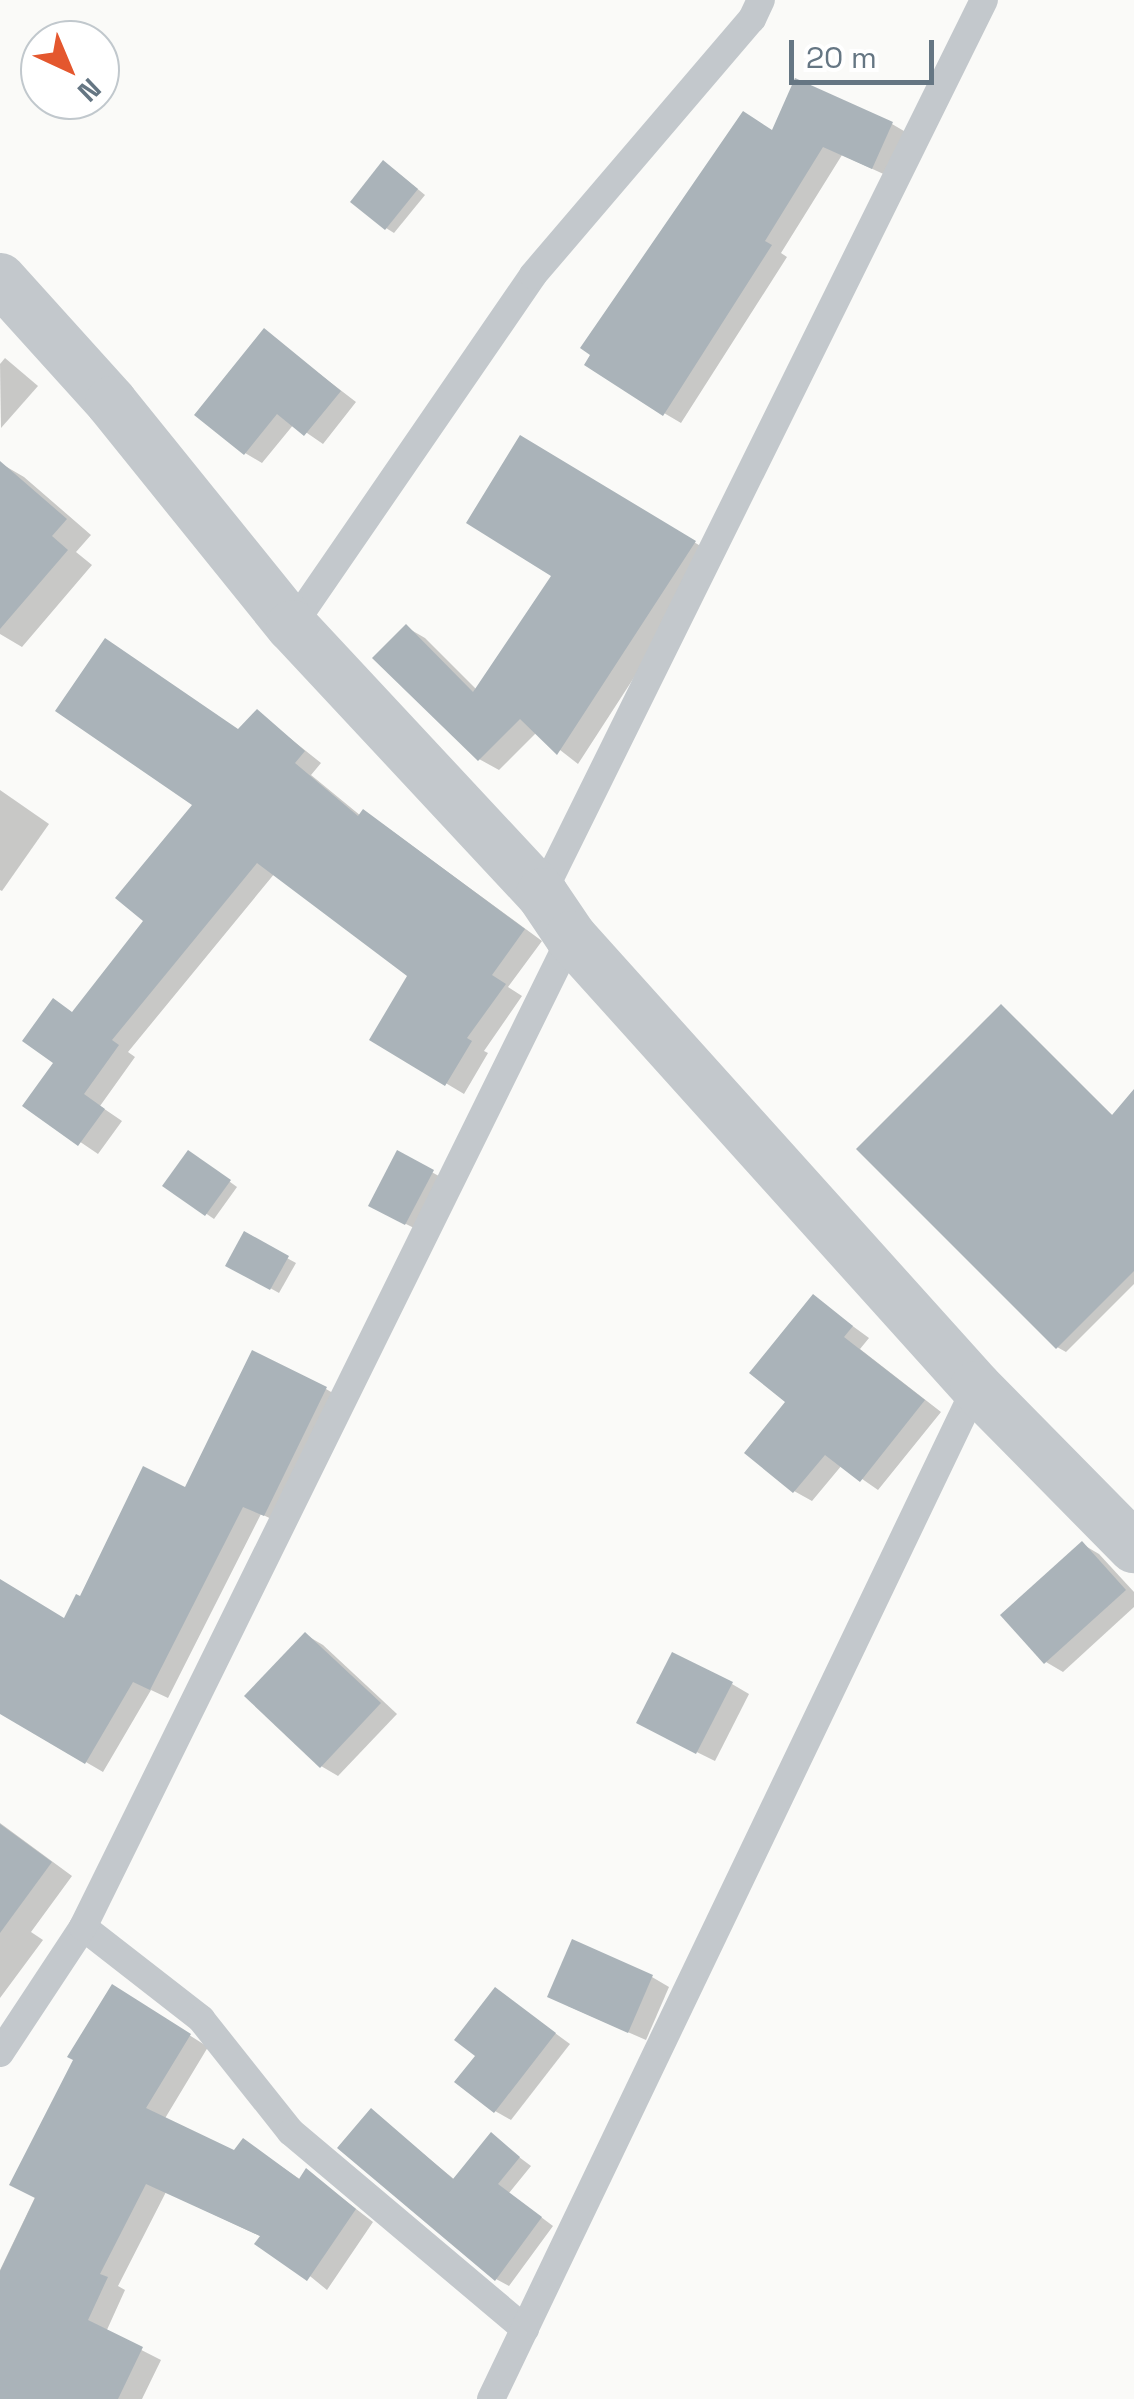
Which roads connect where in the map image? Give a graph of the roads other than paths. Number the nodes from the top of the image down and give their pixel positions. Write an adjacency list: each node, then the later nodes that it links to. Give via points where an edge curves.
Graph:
1 (761, 0): 4 (lane, via 752,19 533,275)
2 (984, 0): 5 (lane)
3 (0, 279): 4 (street, via 111,402)
4 (292, 626): 5 (street)
5 (542, 894): 6 (street)
6 (571, 937): 7 (street); 9 (lane)
7 (976, 1387): 8 (street); 11 (lane)
8 (1134, 1546)
9 (83, 1927): 10 (lane); 11 (lane, via 201,2020 291,2132)
10 (0, 2053)
11 (525, 2328): 12 (lane)
12 (491, 2399)

